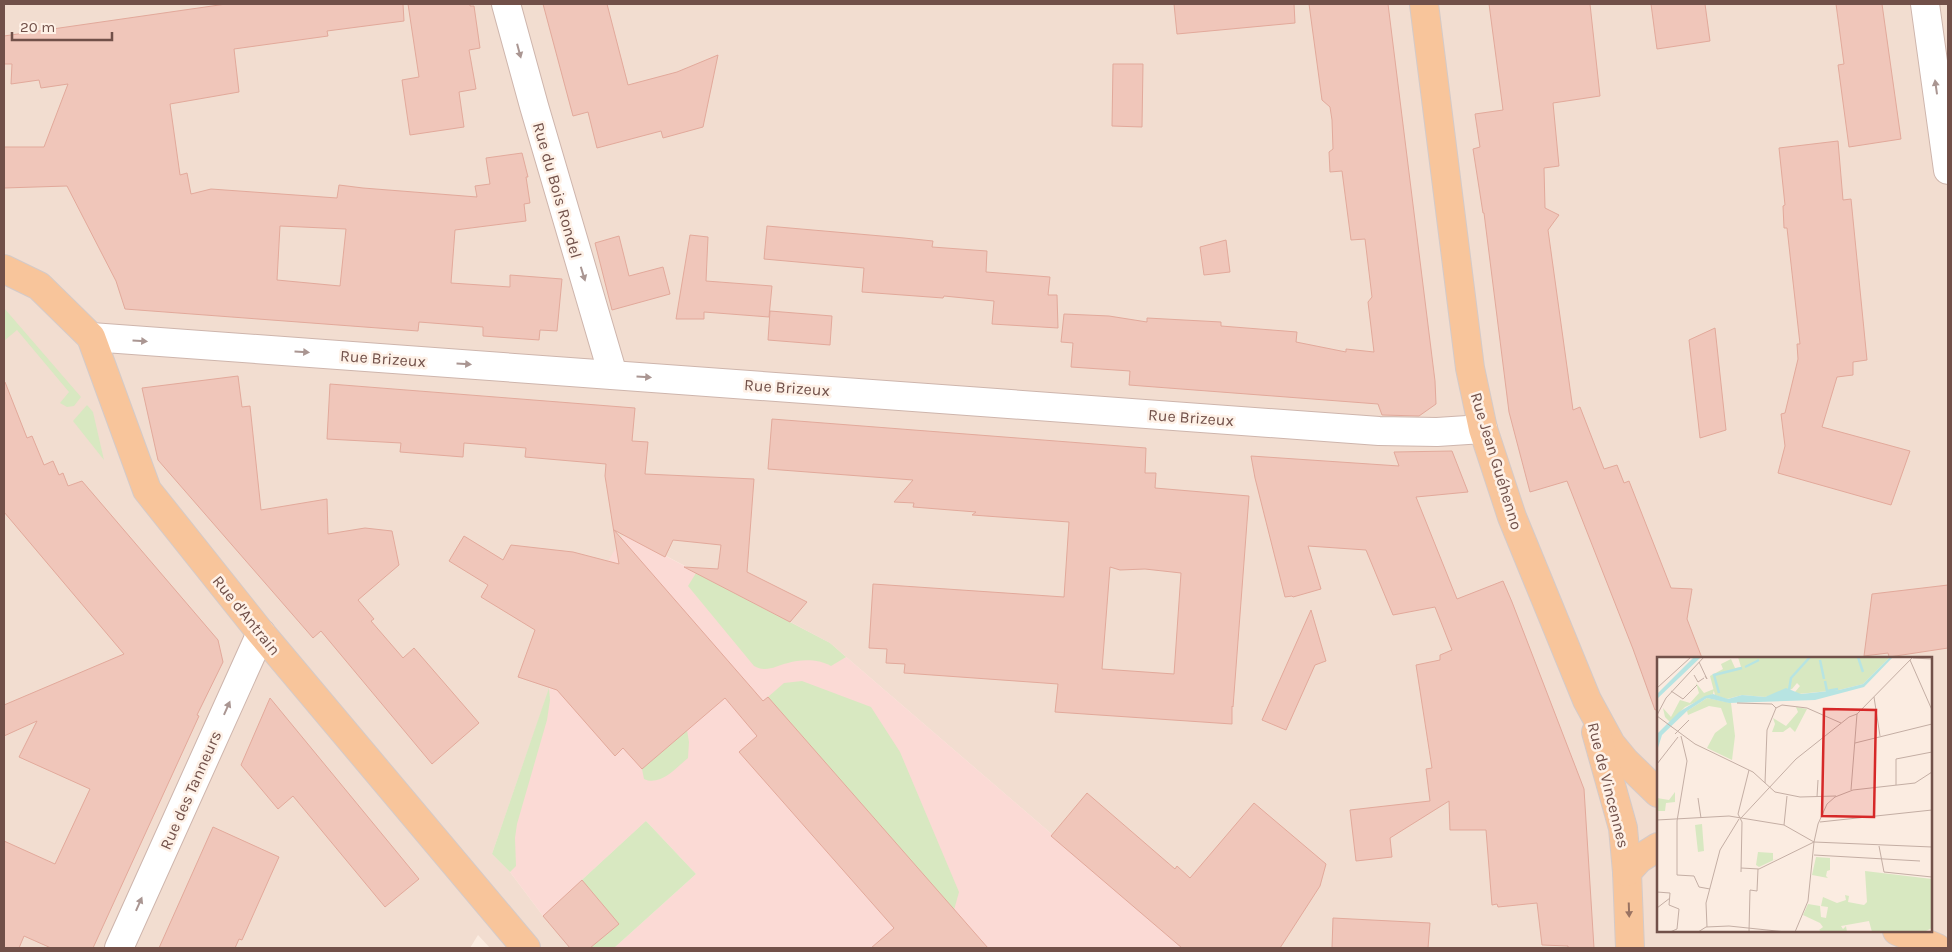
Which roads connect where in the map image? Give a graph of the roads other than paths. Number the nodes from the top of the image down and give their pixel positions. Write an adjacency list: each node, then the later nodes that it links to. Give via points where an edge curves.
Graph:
1 (506, 4): 7 (street, Rue du Bois Rondel, one-way to 7)
2 (1424, 4): 8 (main road, Rue Jean Guéhenno, via 1470,368)
3 (1925, 4): 4 (street, one-way to 3)
4 (1948, 170)
5 (4, 269): 6 (main road, Rue d'Antrain, via 39,286)
6 (91, 337): 7 (street, Rue Brizeux, one-way to 7); 9 (main road, Rue d'Antrain, via 147,490)
7 (613, 375): 8 (street, Rue Brizeux, one-way to 8, via 1379,431 1437,432)
8 (1483, 428): 10 (main road, Rue Jean Guéhenno, via 1512,517)
9 (260, 632): 15 (street, Rue des Tanneurs, one-way to 9); 16 (main road, Rue d'Antrain)
10 (1587, 700): 11 (main road, Rue Jean Guéhenno, via 1611,744); 13 (main road, Rue de Vincennes, via 1618,810)
11 (1657, 792)
12 (1657, 848): 13 (main road, Rue de Vincennes)
13 (1627, 872): 17 (main road, Rue de Vincennes, one-way to 17)
14 (1899, 932): 18 (main road)
15 (119, 948)
16 (526, 948)
17 (1630, 948)
18 (1937, 948)

